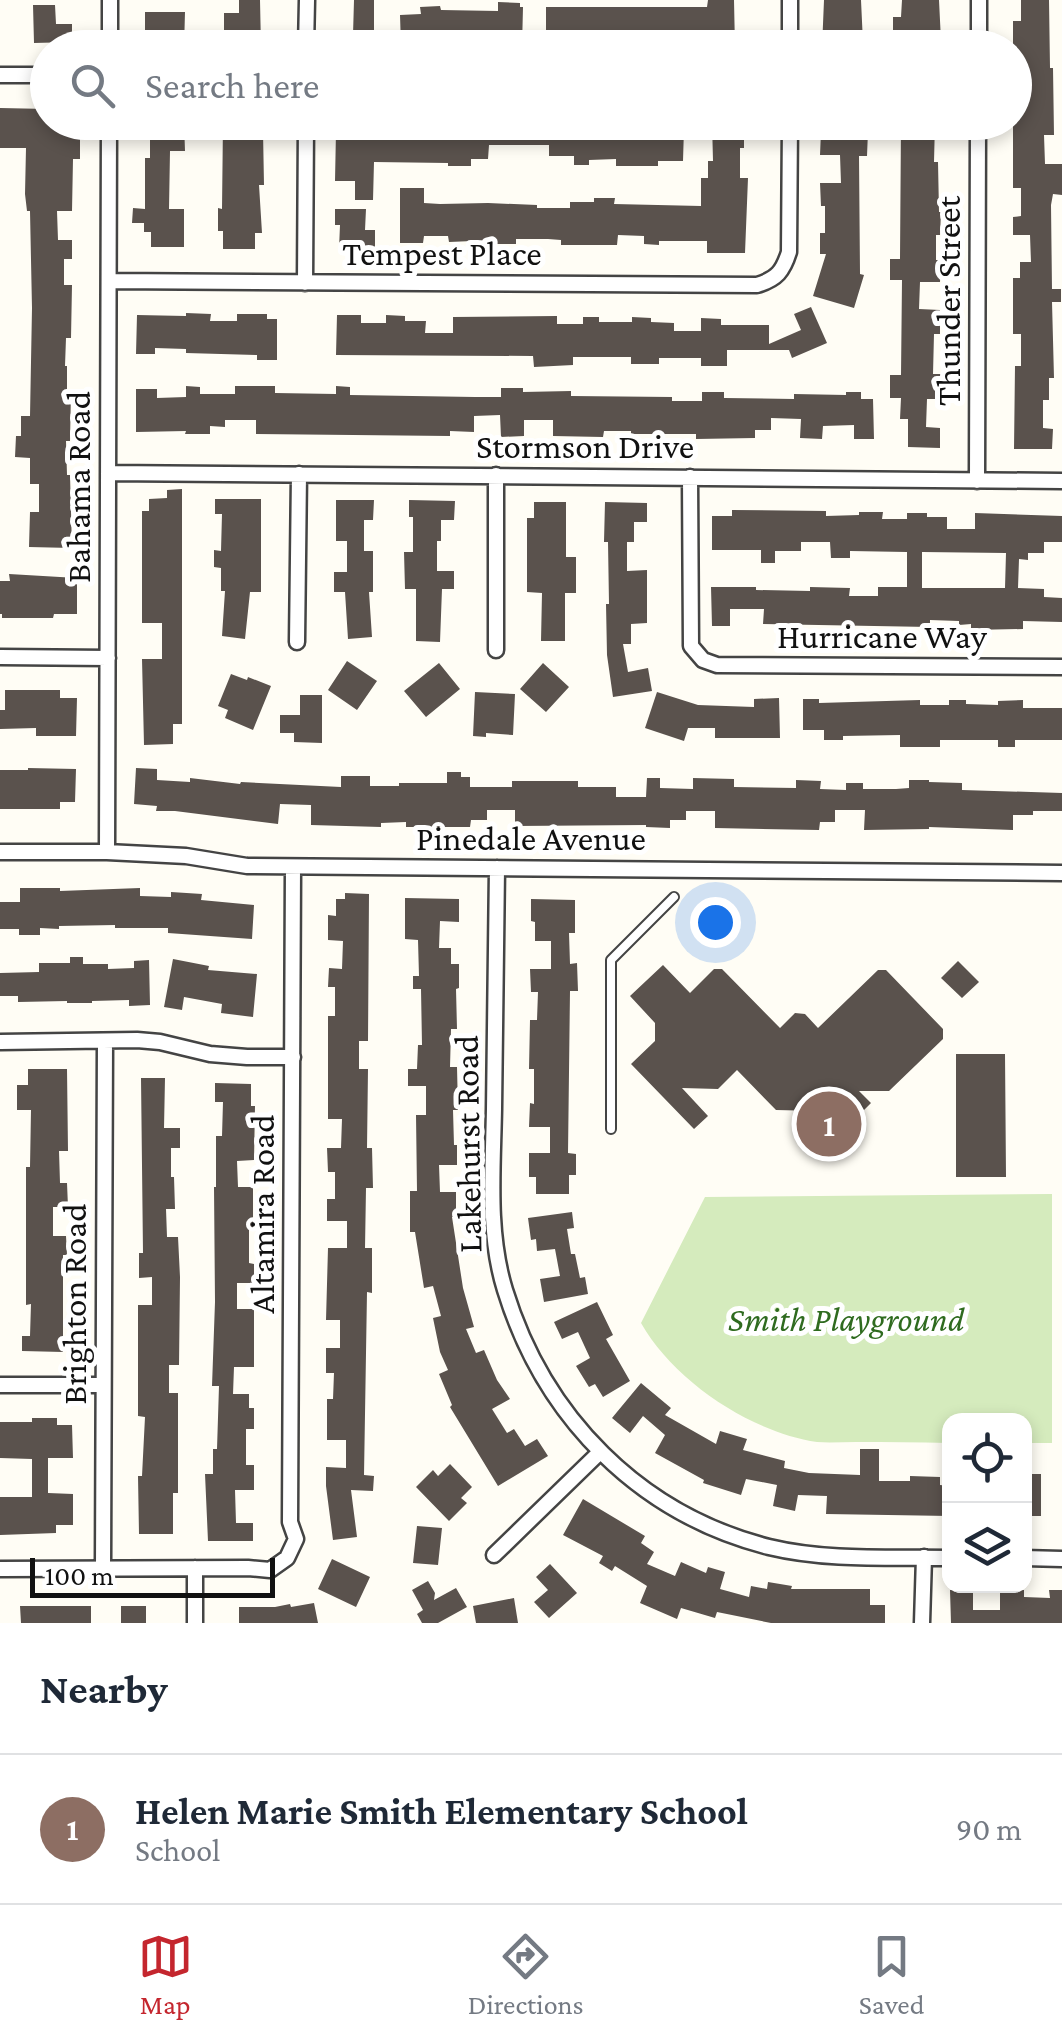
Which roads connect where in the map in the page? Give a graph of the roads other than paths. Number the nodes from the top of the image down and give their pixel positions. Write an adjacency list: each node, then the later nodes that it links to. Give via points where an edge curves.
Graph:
1 (110, 0): 5 (street)
2 (306, 0): 6 (street)
3 (790, 0): 7 (street)
4 (979, 0): 8 (street)
5 (110, 30)
6 (306, 30)
7 (790, 30)
8 (979, 30)
9 (0, 75): 10 (street)
10 (30, 75)
11 (109, 140): 15 (street, Bahama Road)
12 (306, 140): 16 (street)
13 (790, 140): 16 (street, Tempest Place, via 790,252 774,280 758,285)
14 (978, 140): 21 (street, Thunder Street)
15 (109, 281): 16 (street, Tempest Place); 17 (street, Bahama Road)
16 (305, 282)
17 (108, 473): 18 (street, Stormson Drive); 26 (street, Bahama Road)
18 (300, 474): 19 (street, Stormson Drive); 23 (street)
19 (496, 476): 20 (street, Stormson Drive); 24 (street)
20 (690, 476): 21 (street, Stormson Drive); 27 (street, Hurricane Way, via 691,646 702,660)
21 (977, 481): 22 (street, Stormson Drive)
22 (1062, 481)
23 (297, 642)
24 (496, 650)
25 (0, 657): 26 (street)
26 (108, 658): 29 (street, Bahama Road)
27 (1062, 667)
28 (0, 852): 29 (street, Pinedale Avenue)
29 (107, 852): 30 (street, Pinedale Avenue)
30 (292, 867): 31 (street, Pinedale Avenue); 36 (street, Altamira Road)
31 (497, 868): 32 (street, Pinedale Avenue); 40 (street, Lakehurst Road, via 493,1211 504,1288 526,1345 562,1407)
32 (1062, 873)
33 (674, 897): 37 (lane, via 611,960)
34 (105, 1041): 35 (street); 36 (street); 38 (street, Brighton Road)
35 (0, 1042)
36 (292, 1057): 47 (street, Altamira Road, via 290,1522 296,1539 287,1558 270,1570)
37 (612, 1128)
38 (103, 1384): 39 (street); 46 (street, Brighton Road)
39 (0, 1385)
40 (600, 1452): 41 (street); 42 (street, Lakehurst Road, via 700,1523 768,1546 818,1556)
41 (494, 1556)
42 (924, 1557): 43 (street, Lakehurst Road); 50 (street)
43 (942, 1558)
44 (1032, 1558): 45 (street)
45 (1062, 1559)
46 (103, 1568): 47 (street); 48 (street)
47 (195, 1568): 49 (street)
48 (0, 1569)
49 (195, 1623)
50 (922, 1623)

